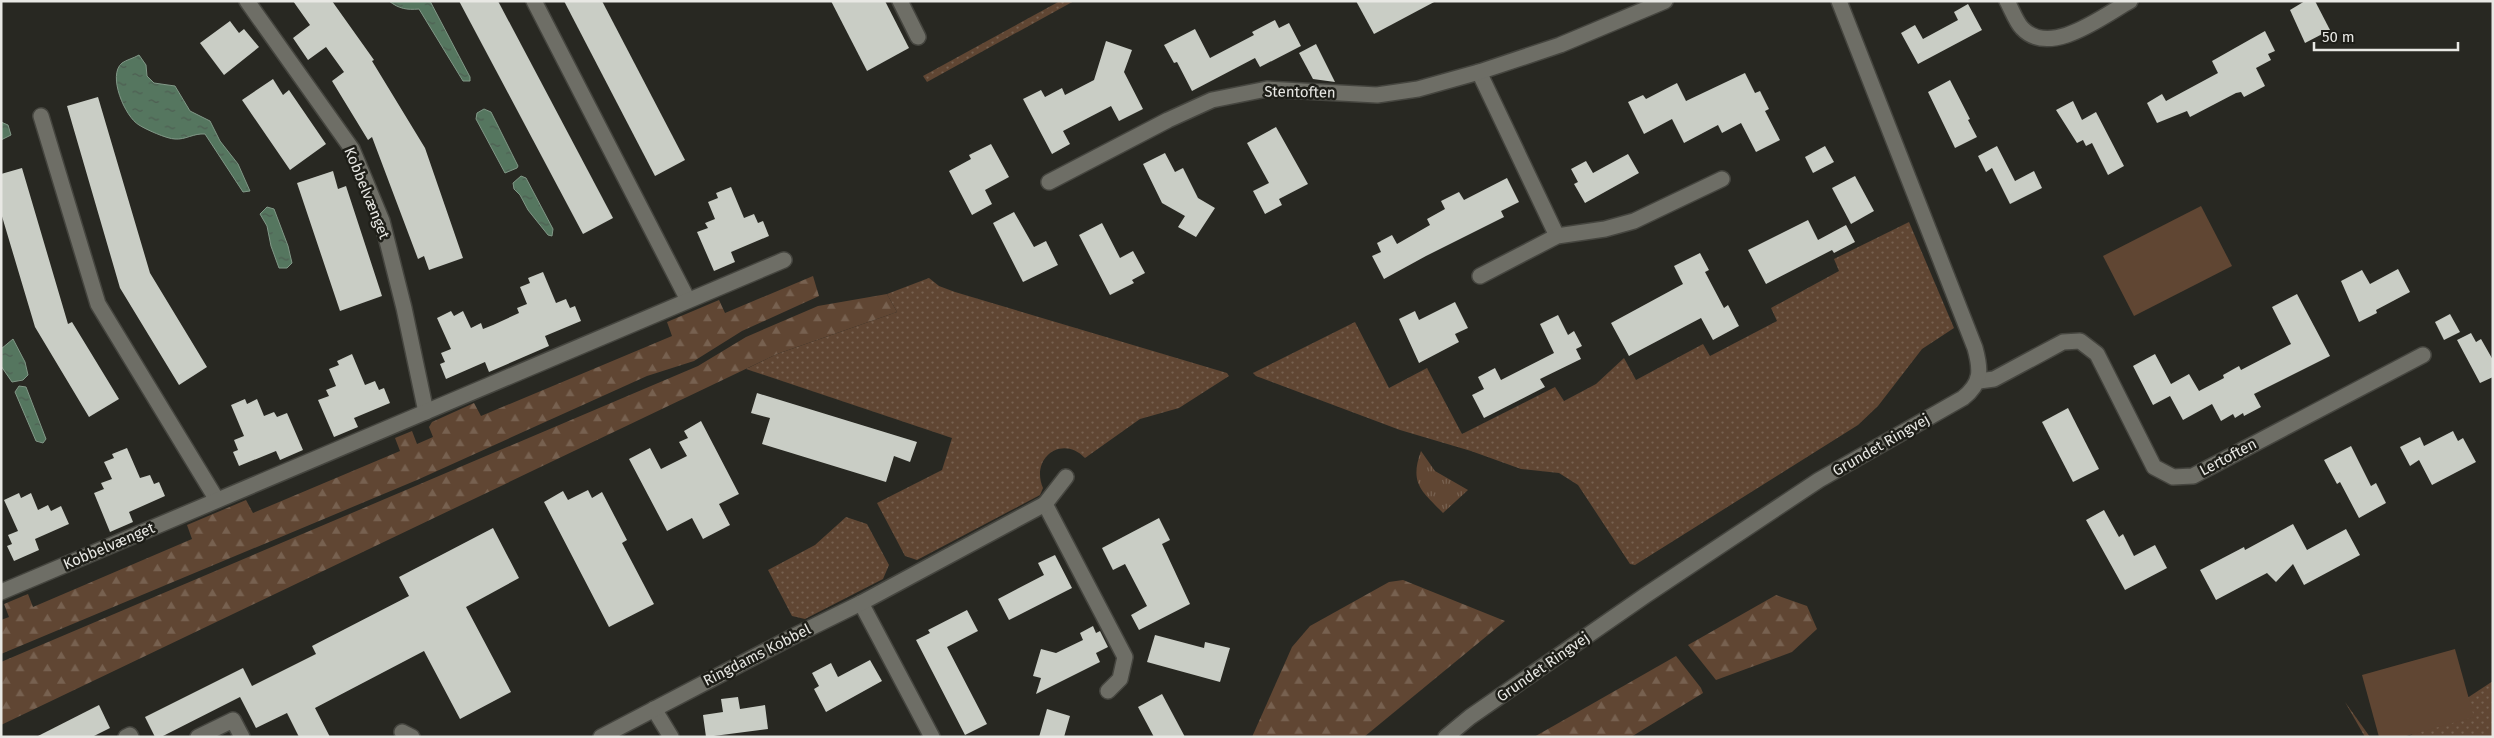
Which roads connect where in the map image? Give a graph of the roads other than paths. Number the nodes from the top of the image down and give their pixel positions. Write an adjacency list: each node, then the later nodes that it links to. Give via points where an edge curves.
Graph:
1 (247, 1): 19 (street, Kobbelvænget, via 352,149 382,221)
2 (534, 1): 16 (street)
3 (900, 1): 8 (street)
4 (1665, 1): 9 (street, Stentoften, via 1560,45)
5 (1838, 1): 18 (street, via 1970,333 1980,366)
6 (2007, 1): 7 (street, via 2022,28 2034,37 2049,40 2064,37)
7 (2130, 1)
8 (918, 37)
9 (1479, 72): 12 (street, Stentoften, via 1418,89 1377,95 1267,89 1212,100); 13 (street)
10 (41, 116): 21 (street, via 98,304)
11 (1722, 179): 13 (street, via 1634,221)
12 (1049, 182)
13 (1557, 236): 15 (street)
14 (784, 260): 16 (street, Kobbelvænget)
15 (1480, 276)
16 (688, 300): 19 (street, Kobbelvænget)
17 (2423, 355): 18 (street, Lertoften, via 2193,476 2173,477 2154,466 2097,354 2080,341 2063,342 1994,380)
18 (1979, 381): 34 (street, Grundet Ringvej, via 1963,398 1819,480 1646,595)
19 (426, 412): 21 (street, Kobbelvænget)
20 (1066, 477): 22 (street, Ringdams Kobbel)
21 (217, 500): 23 (street, Kobbelvænget)
22 (1045, 504): 24 (street, Ringdams Kobbel); 25 (street, via 1125,657 1120,679)
23 (1, 592)
24 (861, 603): 26 (street, Ringdams Kobbel); 33 (street)
25 (1108, 691)
26 (654, 709): 31 (street, Ringdams Kobbel); 32 (street)
27 (126, 737): 28 (street)
28 (131, 737)
29 (198, 737): 30 (street, via 233,720)
30 (242, 737)
31 (601, 737)
32 (671, 737)
33 (932, 737)
34 (1446, 737)

